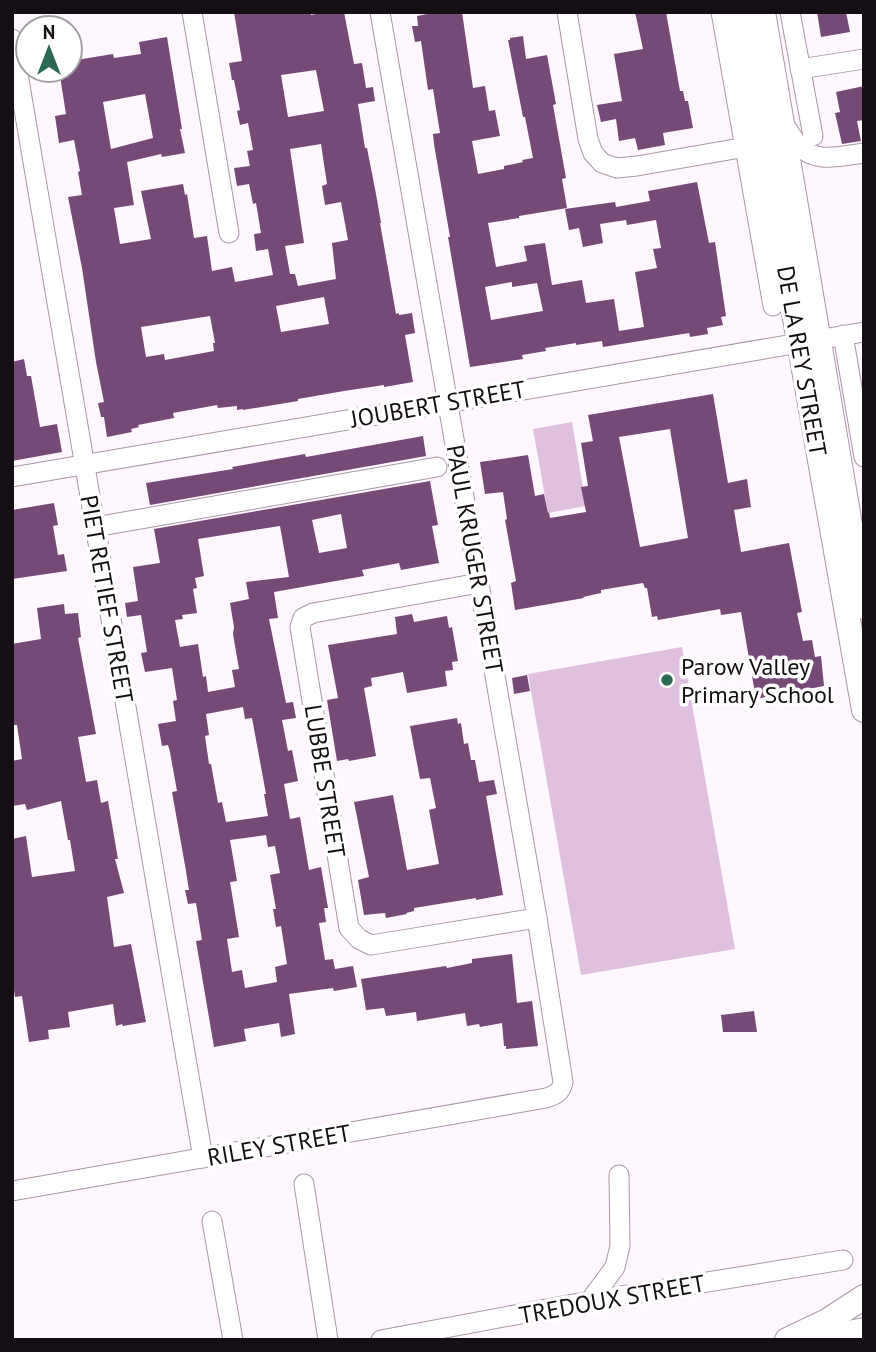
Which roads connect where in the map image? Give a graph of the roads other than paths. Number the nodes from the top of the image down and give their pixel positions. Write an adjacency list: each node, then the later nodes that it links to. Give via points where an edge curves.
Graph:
1 (192, 12): 15 (street)
2 (380, 12): 20 (street, PAUL KRUGER STREET)
3 (567, 12): 13 (street, via 589,139 593,153 603,163 617,168 637,166)
4 (721, 12): 13 (street, DE LA REY STREET)
5 (741, 12): 19 (main road, DE LA REY STREET)
6 (763, 12): 11 (main road, DE LA REY STREET)
7 (790, 12): 10 (street)
8 (12, 39): 22 (street, PIET RETIEF STREET)
9 (864, 59): 10 (street)
10 (800, 69): 12 (street)
11 (782, 121): 14 (street, via 799,146 819,158); 19 (main road, DE LA REY STREET)
12 (813, 136)
13 (746, 147): 16 (street, DE LA REY STREET)
14 (864, 153)
15 (229, 233)
16 (773, 306)
17 (864, 332): 18 (street, JOUBERT STREET)
18 (843, 335): 19 (street, JOUBERT STREET); 21 (street, DE LA REY STREET)
19 (809, 341): 20 (street, JOUBERT STREET); 27 (main road, DE LA REY STREET); 28 (main road, DE LA REY STREET)
20 (447, 402): 22 (street, JOUBERT STREET); 26 (street, PAUL KRUGER STREET)
21 (864, 457)
22 (85, 465): 24 (street, JOUBERT STREET); 25 (street, PIET RETIEF STREET)
23 (437, 467): 25 (street)
24 (12, 477)
25 (95, 527): 31 (street, PIET RETIEF STREET)
26 (479, 583): 29 (street, PAUL KRUGER STREET); 29 (street, LUBBE STREET, via 303,618 300,627 349,928 371,945)
27 (864, 607)
28 (864, 710)
29 (537, 918): 30 (street, PAUL KRUGER STREET, via 563,1082 559,1092)
30 (546, 1098): 31 (street, RILEY STREET)
31 (203, 1158): 34 (street, RILEY STREET)
32 (619, 1175): 38 (street, via 620,1245 615,1267)
33 (304, 1184): 41 (street)
34 (12, 1191)
35 (212, 1221): 40 (street)
36 (843, 1260): 38 (street, TREDOUX STREET)
37 (864, 1297): 43 (main road)
38 (590, 1301): 42 (street, TREDOUX STREET)
39 (864, 1331): 44 (main road)
40 (233, 1340)
41 (328, 1340)
42 (381, 1340)
43 (787, 1340)
44 (813, 1340)

